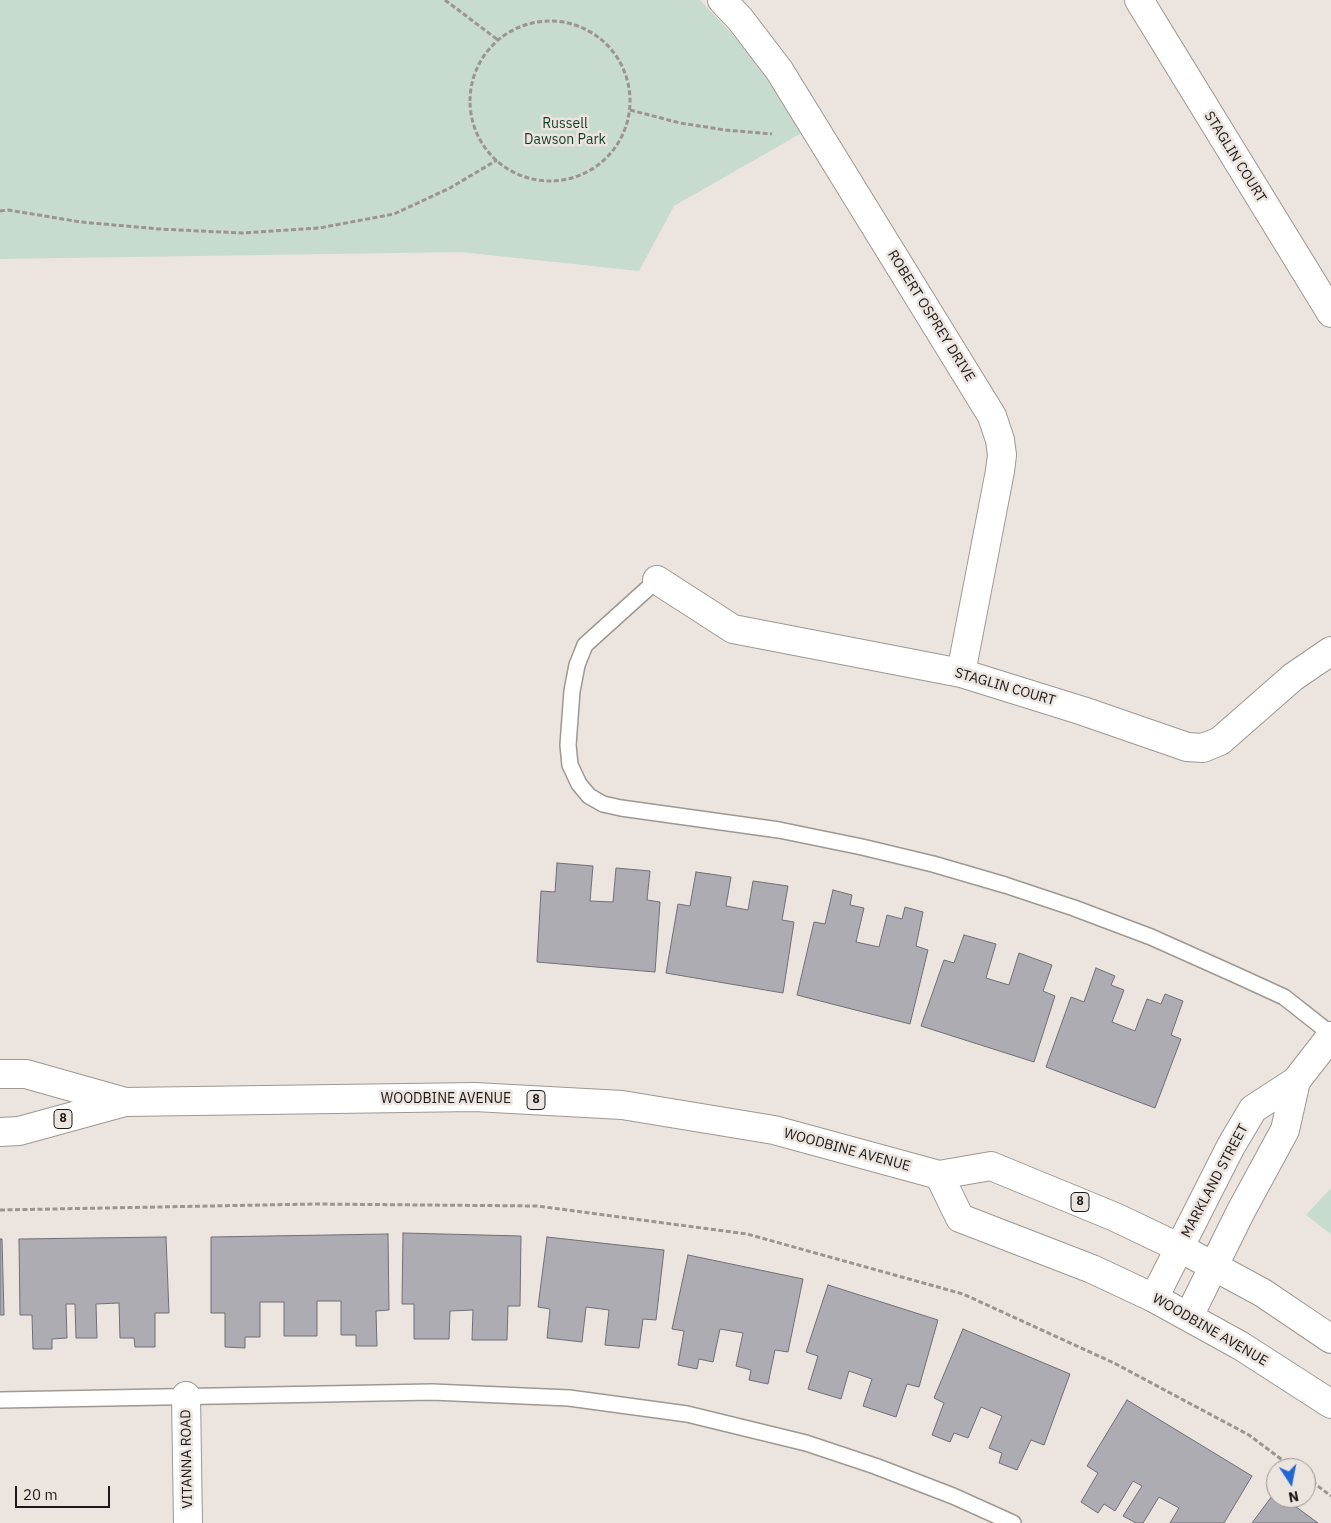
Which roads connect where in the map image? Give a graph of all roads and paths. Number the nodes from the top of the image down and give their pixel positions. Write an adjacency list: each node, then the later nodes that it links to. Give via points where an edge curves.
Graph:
1 (445, 0): 4 (path)
2 (722, 0): 12 (street, ROBERT OSPREY DRIVE, via 779,70 992,416 1002,456)
3 (1138, 0): 9 (street, STAGLIN COURT)
4 (498, 40): 5 (path, via 518,27 552,20 588,30 607,44 624,68 630,92); 7 (path, via 478,65 470,90 476,130)
5 (630, 110): 6 (path, via 680,123); 7 (path, via 626,128 610,154 599,164 571,178 543,181 528,178)
6 (772, 134)
7 (496, 160): 8 (path, via 450,188 394,214 319,228 242,233 159,229)
8 (0, 210)
9 (1331, 313)
10 (657, 580): 12 (street, STAGLIN COURT, via 734,629); 13 (lane, via 585,645 577,665 568,745 570,765 589,796 603,804 621,808 779,830 862,847 1004,885 1151,937 1284,997)
11 (1331, 651): 12 (street, STAGLIN COURT, via 1293,677 1220,741 1203,748 1187,747)
12 (961, 673)
13 (1331, 1035): 15 (street, MARKLAND STREET)
14 (0, 1074): 16 (street, WOODBINE AVENUE / 8, via 26,1074)
15 (1296, 1081): 20 (street, MARKLAND STREET, via 1253,1109); 21 (street, MARKLAND STREET, via 1285,1130)
16 (125, 1102): 17 (street, WOODBINE AVENUE / 8, via 19,1131); 18 (street, WOODBINE AVENUE / 8, via 475,1097 622,1105 774,1130)
17 (0, 1132)
18 (939, 1175): 20 (street, WOODBINE AVENUE / 8, via 991,1166 1115,1217); 22 (street, WOODBINE AVENUE, via 960,1218 1092,1269)
19 (0, 1210): 28 (path, via 314,1204 537,1206 747,1234 963,1294 1114,1363 1249,1435)
20 (1180, 1248): 21 (street, WOODBINE AVENUE / 8); 22 (street, MARKLAND STREET)
21 (1214, 1266): 23 (street, MARKLAND STREET); 24 (street, WOODBINE AVENUE / 8, via 1263,1293)
22 (1154, 1298): 23 (street, WOODBINE AVENUE)
23 (1189, 1316): 27 (street, WOODBINE AVENUE)
24 (1331, 1339)
25 (186, 1396): 26 (lane); 31 (street, VITANNA ROAD); 32 (lane, via 422,1392 506,1394 569,1398 687,1414 806,1443 875,1466)
26 (0, 1400)
27 (1331, 1404)
28 (1280, 1458)
29 (1316, 1485): 30 (path)
30 (1331, 1496)
31 (188, 1523)
32 (1012, 1523)

